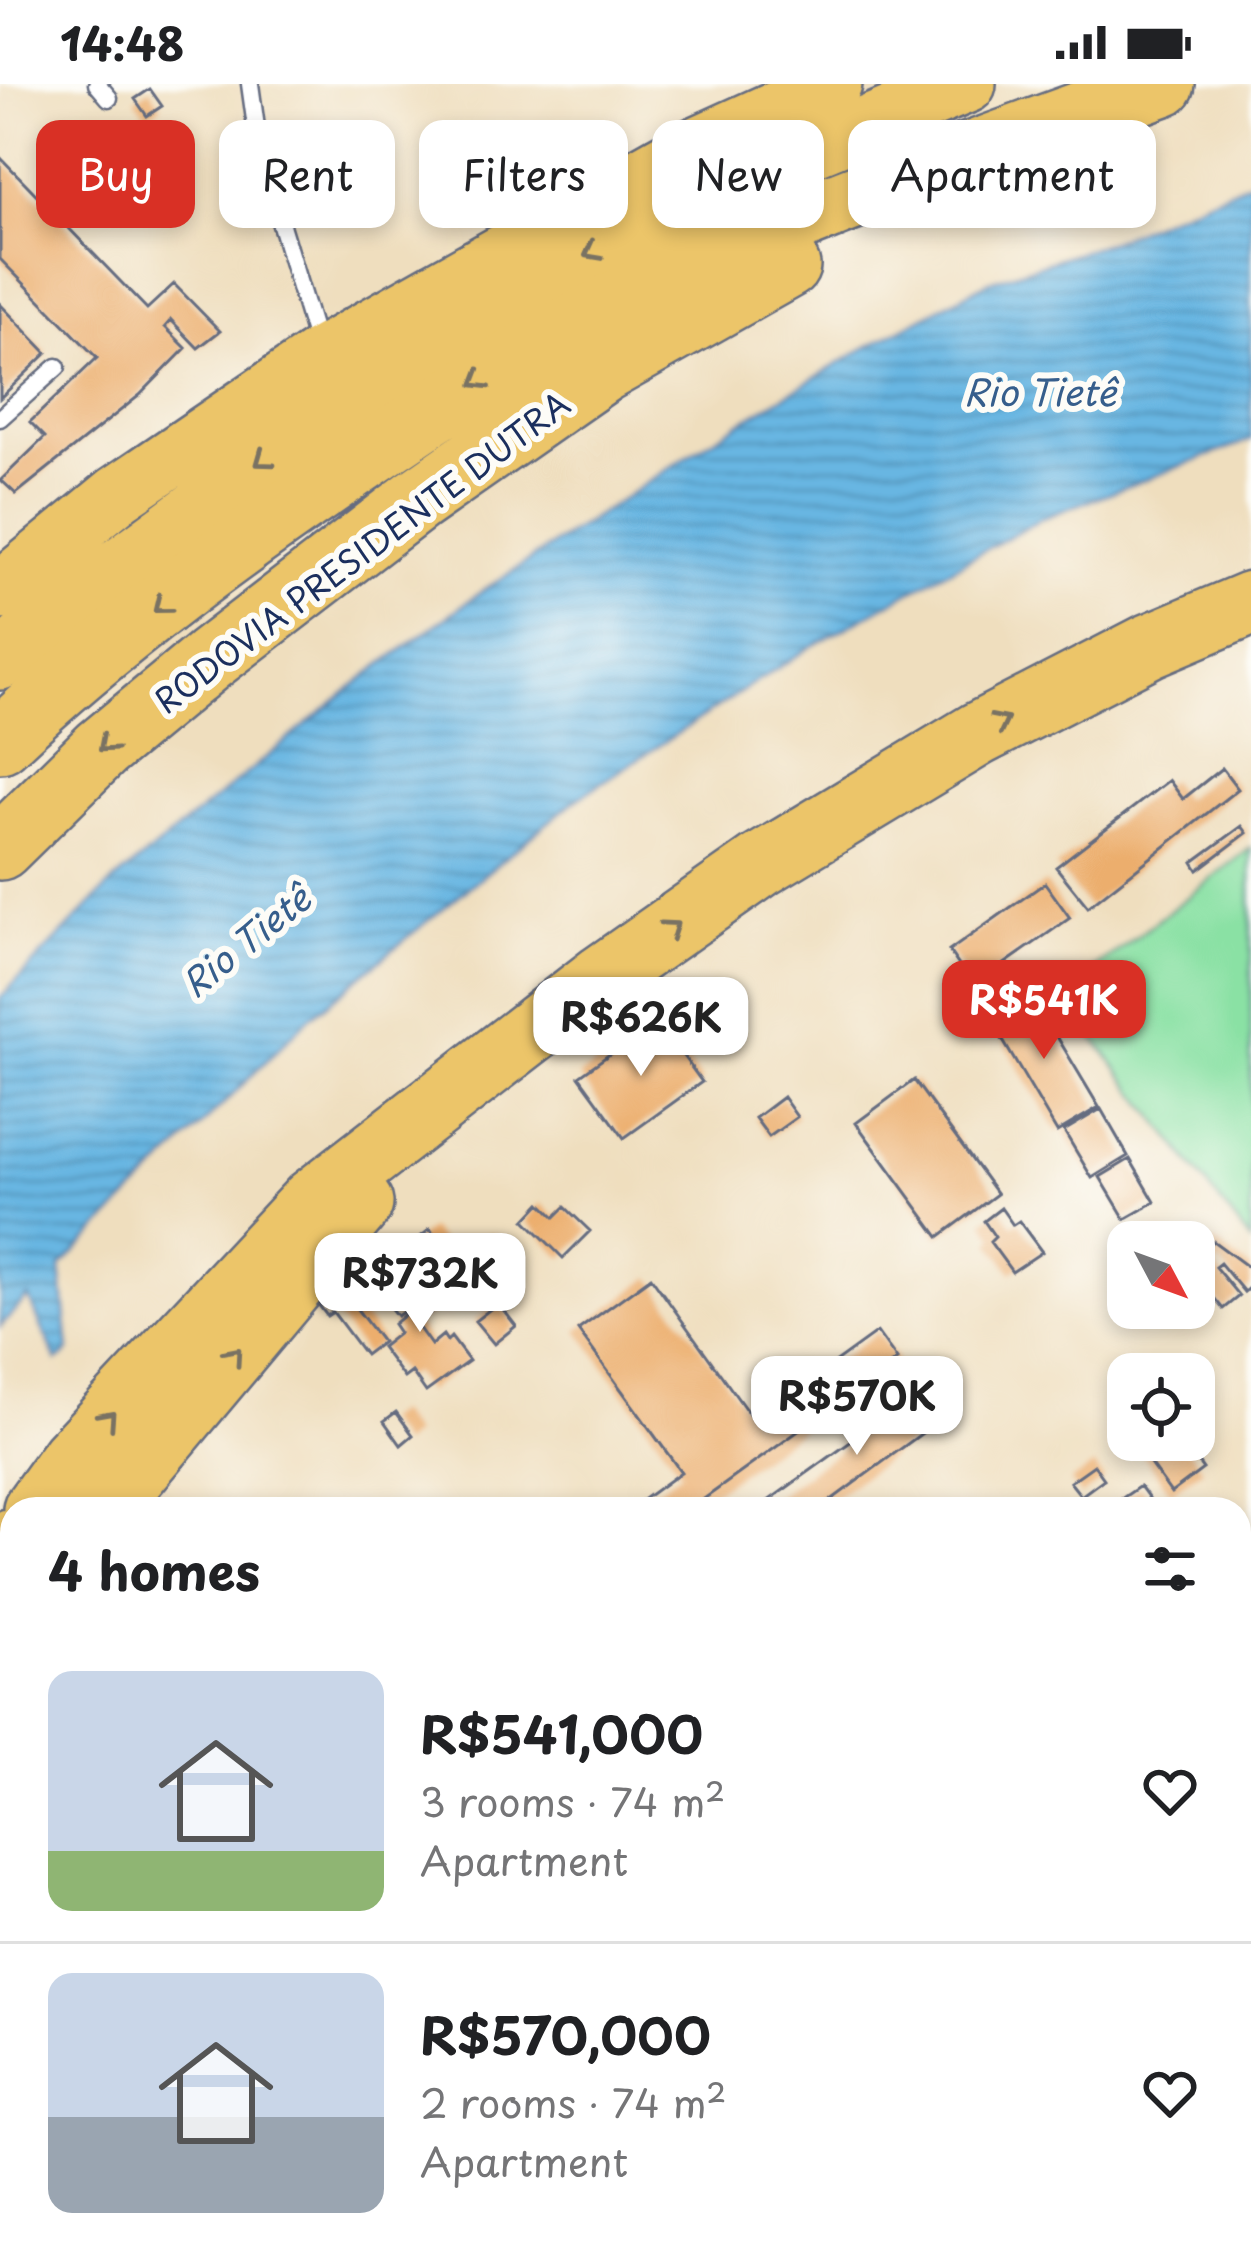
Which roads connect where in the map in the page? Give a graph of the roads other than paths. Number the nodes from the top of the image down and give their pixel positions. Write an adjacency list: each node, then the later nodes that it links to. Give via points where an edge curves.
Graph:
1 (250, 84): 8 (lane, via 260,156)
2 (833, 84): 8 (highway, via 686,151)
3 (968, 84): 13 (highway, one-way to 13, via 764,167 561,268 292,439)
4 (1163, 84): 5 (highway)
5 (1065, 120)
6 (848, 203): 14 (highway, one-way to 14, via 661,280 475,383 248,538)
7 (859, 228): 15 (highway, RODOVIA PRESIDENTE DUTRA, one-way to 15, via 602,371 417,500 101,749)
8 (321, 356): 11 (highway, via 118,494)
9 (57, 367): 10 (lane)
10 (0, 418)
11 (0, 591)
12 (1251, 602): 16 (highway, one-way to 12, via 760,865 978,734)
13 (0, 662)
14 (0, 741)
15 (0, 848)
16 (411, 1126): 17 (highway, one-way to 16, via 280,1233); 18 (highway, one-way to 16, via 362,1201)
17 (44, 1497)
18 (115, 1497)

